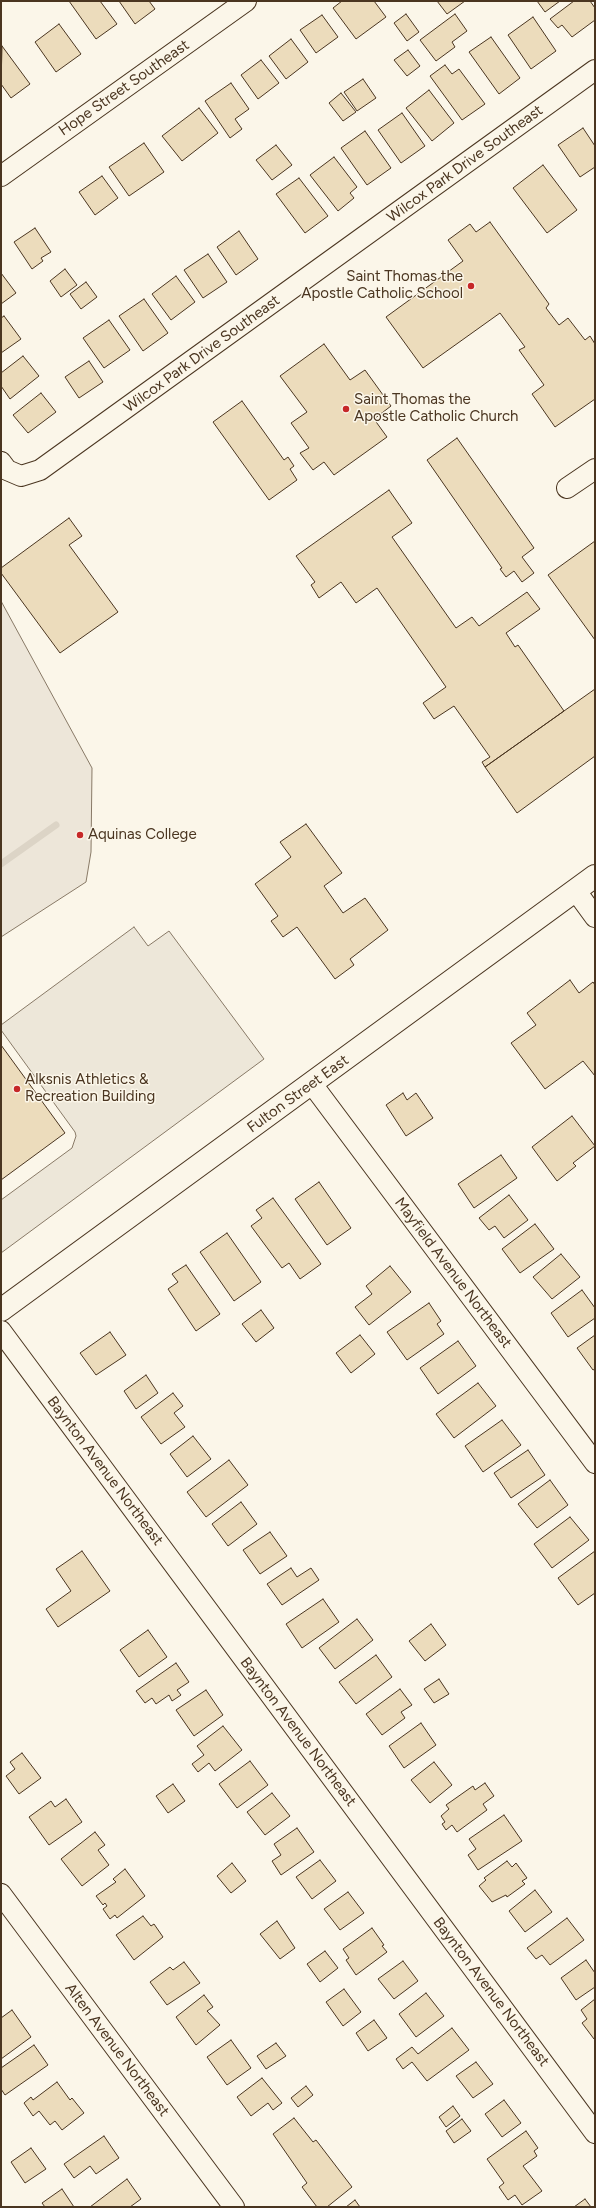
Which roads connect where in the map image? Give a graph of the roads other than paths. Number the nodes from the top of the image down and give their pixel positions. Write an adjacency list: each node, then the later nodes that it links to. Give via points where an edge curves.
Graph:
1 (246, 1): 3 (street, Hope Street Southeast)
2 (595, 70): 4 (street, Wilcox Park Drive Southeast, via 40,470 20,476 7,470)
3 (1, 176)
4 (1, 462)
5 (595, 469): 6 (street)
6 (567, 488)
7 (595, 876): 8 (main road, Fulton Street East)
8 (576, 891): 9 (street); 10 (main road, Fulton Street East)
9 (595, 917)
10 (312, 1084): 11 (main road, Fulton Street East); 13 (street, Mayfield Avenue Northeast)
11 (1, 1310)
12 (1, 1331): 15 (street, Baynton Avenue Northeast)
13 (595, 1463)
14 (1, 1894): 16 (street, Alten Avenue Northeast)
15 (595, 2132)
16 (234, 2207)

